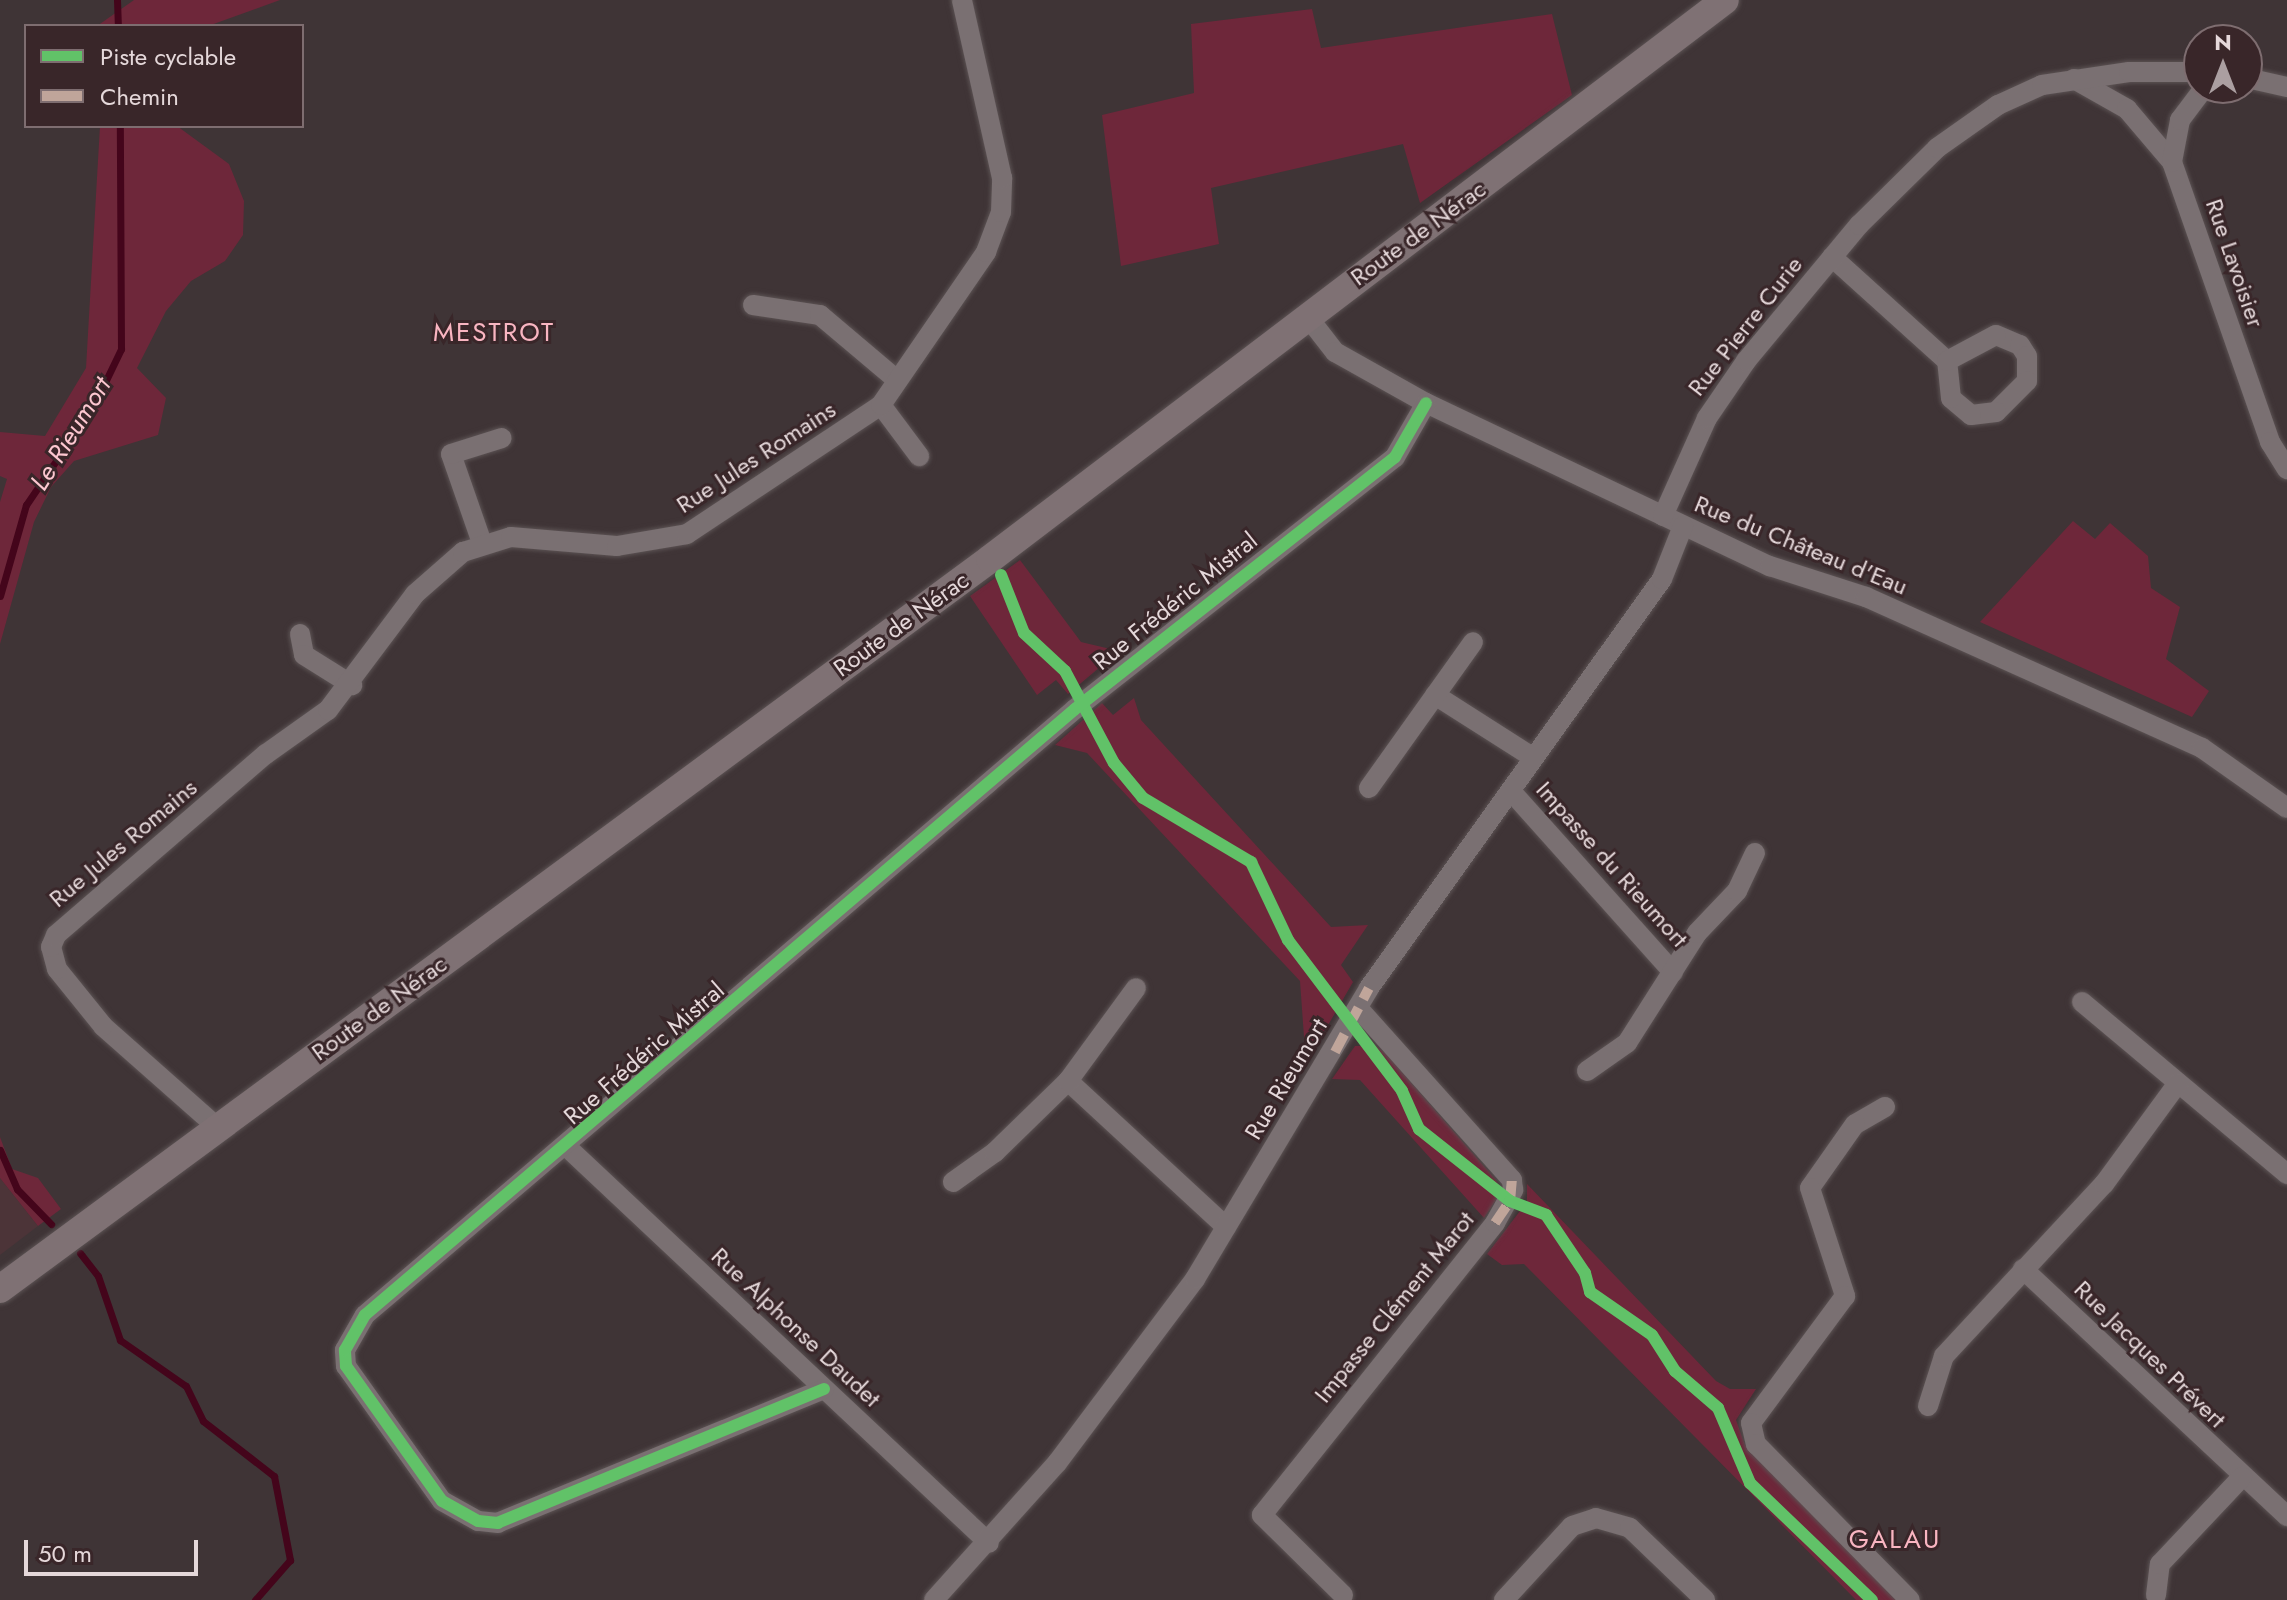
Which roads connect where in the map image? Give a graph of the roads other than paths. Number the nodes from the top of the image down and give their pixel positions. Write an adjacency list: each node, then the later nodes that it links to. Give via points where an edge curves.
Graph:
1 (962, 0): 13 (street, Rue Jules Romains, via 1002,178 1001,212 986,252)
2 (1725, 0): 11 (main road, Route de Nérac)
3 (2183, 73): 4 (street, Rue Pierre Curie)
4 (2074, 79): 8 (street, Rue Lavoisier, via 2127,109); 9 (street, Rue Pierre Curie, via 2042,85 1971,121 1916,167)
5 (2263, 82): 6 (street)
6 (2287, 87)
7 (2192, 104): 8 (street, via 2180,120)
8 (2172, 162): 18 (street, Rue Lavoisier, via 2270,442)
9 (1832, 257): 12 (street, Rue Pierre Curie); 19 (street, Rue Pierre Curie, via 1707,418)
10 (753, 305): 13 (street, via 820,315)
11 (1307, 316): 14 (street, Rue du Château d'Eau, via 1335,352); 39 (main road, Route de Nérac, via 990,559)
12 (1947, 361): 12 (street, via 1996,335 2020,345 2029,369 2027,381 1984,416 1959,408 1951,398)
13 (897, 380): 15 (street, Rue Jules Romains)
14 (1426, 403): 19 (street, Rue du Château d'Eau); 40 (street, Rue Frédéric Mistral, via 1395,457 1082,704)
15 (881, 405): 17 (street); 21 (street, Rue Jules Romains, via 687,534 641,545 538,536)
16 (502, 438): 21 (street, via 451,454)
17 (919, 456)
18 (2287, 469)
19 (1663, 516): 20 (street, Rue du Château d'Eau)
20 (1683, 526): 26 (street, Rue Rieumort, via 1662,579); 29 (street, Rue du Château d'Eau, via 1770,566 1866,597 2202,748)
21 (482, 543): 24 (street, Rue Jules Romains, via 445,564 415,594)
22 (300, 634): 24 (street, via 304,655)
23 (1473, 642): 25 (street)
24 (352, 685): 39 (street, Rue Jules Romains, via 64,928 51,947 57,969 103,1026)
25 (1435, 695): 26 (street); 27 (street)
26 (1534, 758): 28 (street, Rue Rieumort)
27 (1369, 788)
28 (1511, 791): 31 (street, Impasse du Rieumort); 34 (street, Rue Rieumort)
29 (2287, 808)
30 (1755, 853): 31 (street, Impasse du Rieumort, via 1737,891 1697,933)
31 (1673, 972): 35 (street, Impasse du Rieumort, via 1627,1043)
32 (1136, 988): 36 (street)
33 (2082, 1002): 37 (street)
34 (1358, 1008): 43 (street, Rue Rieumort); 51 (street, Impasse Clément Marot, via 1512,1180 1513,1190 1495,1223 1262,1515)
35 (1587, 1071)
36 (1068, 1081): 42 (street); 43 (street)
37 (2178, 1083): 41 (street); 44 (street, via 2104,1184)
38 (1885, 1107): 56 (street, via 1855,1124 1810,1188 1845,1296 1751,1423 1756,1444)
39 (217, 1127): 45 (main road, Route de Nérac)
40 (568, 1148): 46 (street, Rue Alphonse Daudet); 46 (street, Rue Frédéric Mistral, via 365,1315 346,1342 346,1366 442,1501 478,1521 519,1519)
41 (2287, 1174)
42 (953, 1182)
43 (1226, 1227): 50 (street, Rue Rieumort, via 1074,1441)
44 (2023, 1269): 47 (street, via 1944,1356); 48 (street, Rue Jacques Prévert)
45 (0, 1289)
46 (824, 1389): 50 (street, Rue Alphonse Daudet)
47 (1928, 1406)
48 (2242, 1477): 49 (street, Rue Jacques Prévert); 52 (street, via 2160,1564)
49 (2287, 1516)
50 (989, 1543): 53 (street, Rue Rieumort)
51 (1343, 1595)
52 (2156, 1595)
53 (934, 1600)
54 (1504, 1600): 55 (street, via 1572,1526 1596,1518 1630,1528)
55 (1705, 1600)
56 (1910, 1600)

